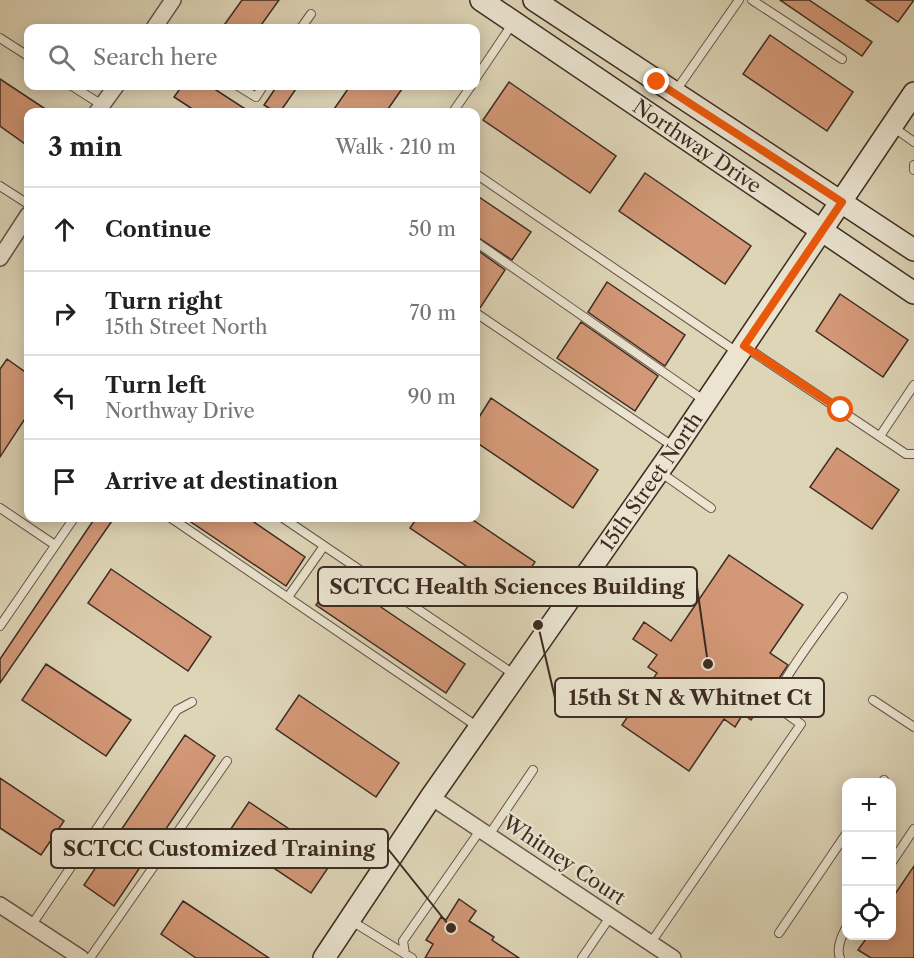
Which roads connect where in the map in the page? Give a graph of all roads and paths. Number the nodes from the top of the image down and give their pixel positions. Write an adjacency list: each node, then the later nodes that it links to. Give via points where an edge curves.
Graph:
1 (173, 0): 8 (street)
2 (481, 0): 7 (street, Northway Drive)
3 (534, 0): 19 (street, Northway Drive)
4 (739, 0): 19 (lane)
5 (752, 0): 12 (lane)
6 (311, 14): 9 (lane)
7 (514, 22): 13 (lane); 33 (street, Northway Drive)
8 (157, 24)
9 (304, 24)
10 (0, 38): 11 (lane)
11 (24, 53)
12 (842, 59)
13 (480, 72)
14 (77, 90): 21 (lane)
15 (113, 90): 22 (street)
16 (245, 90): 17 (lane, via 256,97)
17 (260, 90)
18 (468, 90): 23 (lane)
19 (674, 93): 31 (street, Northway Drive)
20 (914, 93): 24 (street, 15th Street North)
21 (99, 108)
22 (101, 108)
23 (456, 108)
24 (892, 126): 25 (lane); 31 (street, 15th Street North)
25 (914, 142)
26 (914, 165): 27 (lane)
27 (914, 170)
28 (480, 177): 39 (lane)
29 (0, 186): 30 (lane)
30 (24, 201)
31 (842, 202): 33 (street, 15th Street North); 35 (street, Northway Drive)
32 (24, 221): 36 (street)
33 (822, 232): 37 (street, Northway Drive); 39 (street, 15th Street North)
34 (480, 245): 41 (lane)
35 (914, 250)
36 (0, 258)
37 (914, 293)
38 (480, 316): 43 (lane)
39 (742, 350): 41 (street, 15th Street North); 42 (lane)
40 (914, 385): 42 (lane)
41 (706, 402): 43 (street, 15th Street North)
42 (880, 436): 44 (lane, via 906,454)
43 (675, 448): 45 (street, 15th Street North)
44 (914, 454)
45 (659, 471): 47 (lane); 56 (street, 15th Street North)
46 (0, 508): 51 (lane)
47 (711, 508)
48 (71, 522): 51 (lane)
49 (177, 522): 53 (lane)
50 (289, 522): 52 (lane)
51 (55, 545): 55 (lane)
52 (324, 546): 53 (lane); 56 (lane)
53 (288, 597): 60 (lane)
54 (843, 597): 74 (lane, via 778,696 783,711 801,724)
55 (0, 626)
56 (516, 676): 60 (street, 15th Street North)
57 (873, 700): 59 (lane)
58 (192, 702): 71 (lane, via 177,710)
59 (914, 727)
60 (479, 728): 63 (street, 15th Street North)
61 (227, 761): 77 (lane)
62 (533, 770): 65 (lane)
63 (431, 797): 65 (street, Whitney Court); 70 (street, 15th Street North)
64 (914, 829): 67 (lane)
65 (485, 832): 69 (street, Whitney Court); 75 (lane, via 403,941)
66 (842, 840): 72 (lane)
67 (896, 855)
68 (0, 905): 71 (street)
69 (610, 917): 74 (street, Whitney Court); 79 (lane)
70 (350, 919): 75 (lane); 78 (street, 15th Street North)
71 (31, 926): 76 (street)
72 (778, 933)
73 (842, 934): 81 (lane, via 837,952)
74 (650, 944): 80 (street, Whitney Court)
75 (408, 956)
76 (81, 958)
77 (90, 958)
78 (324, 958)
79 (582, 958)
80 (673, 958)
81 (840, 958)

